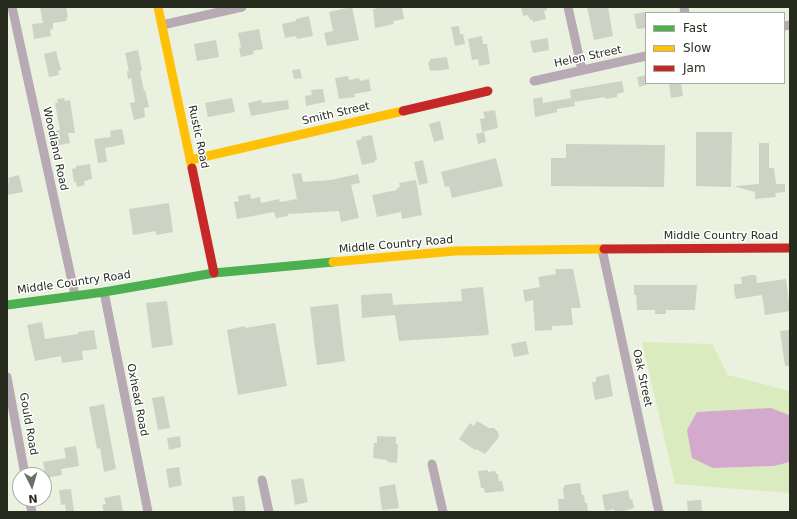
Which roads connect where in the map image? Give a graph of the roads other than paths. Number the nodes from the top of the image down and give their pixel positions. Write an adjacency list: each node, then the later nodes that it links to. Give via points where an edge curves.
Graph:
1 (12, 7): 15 (street, Woodland Road)
2 (158, 7): 5 (main road, Rustic Road)
3 (242, 7): 5 (street)
4 (568, 7): 7 (street)
5 (162, 25): 10 (main road, Rustic Road)
6 (645, 56): 7 (street, Helen Street)
7 (582, 70): 8 (street, Helen Street)
8 (534, 80)
9 (488, 91): 10 (main road, Smith Street)
10 (190, 160): 13 (main road, Rustic Road)
11 (790, 248): 12 (main road, Middle Country Road)
12 (602, 249): 13 (main road, Middle Country Road, via 455,252); 24 (street, Oak Street)
13 (214, 273): 14 (main road, Middle Country Road)
14 (104, 292): 15 (main road, Middle Country Road); 21 (street, Oxhead Road)
15 (75, 295): 16 (main road, Middle Country Road)
16 (7, 305)
17 (7, 377): 19 (street, Gould Road)
18 (432, 464): 23 (street)
19 (24, 467)
20 (262, 480): 22 (street)
21 (148, 512)
22 (269, 512)
23 (443, 512)
24 (659, 512)

